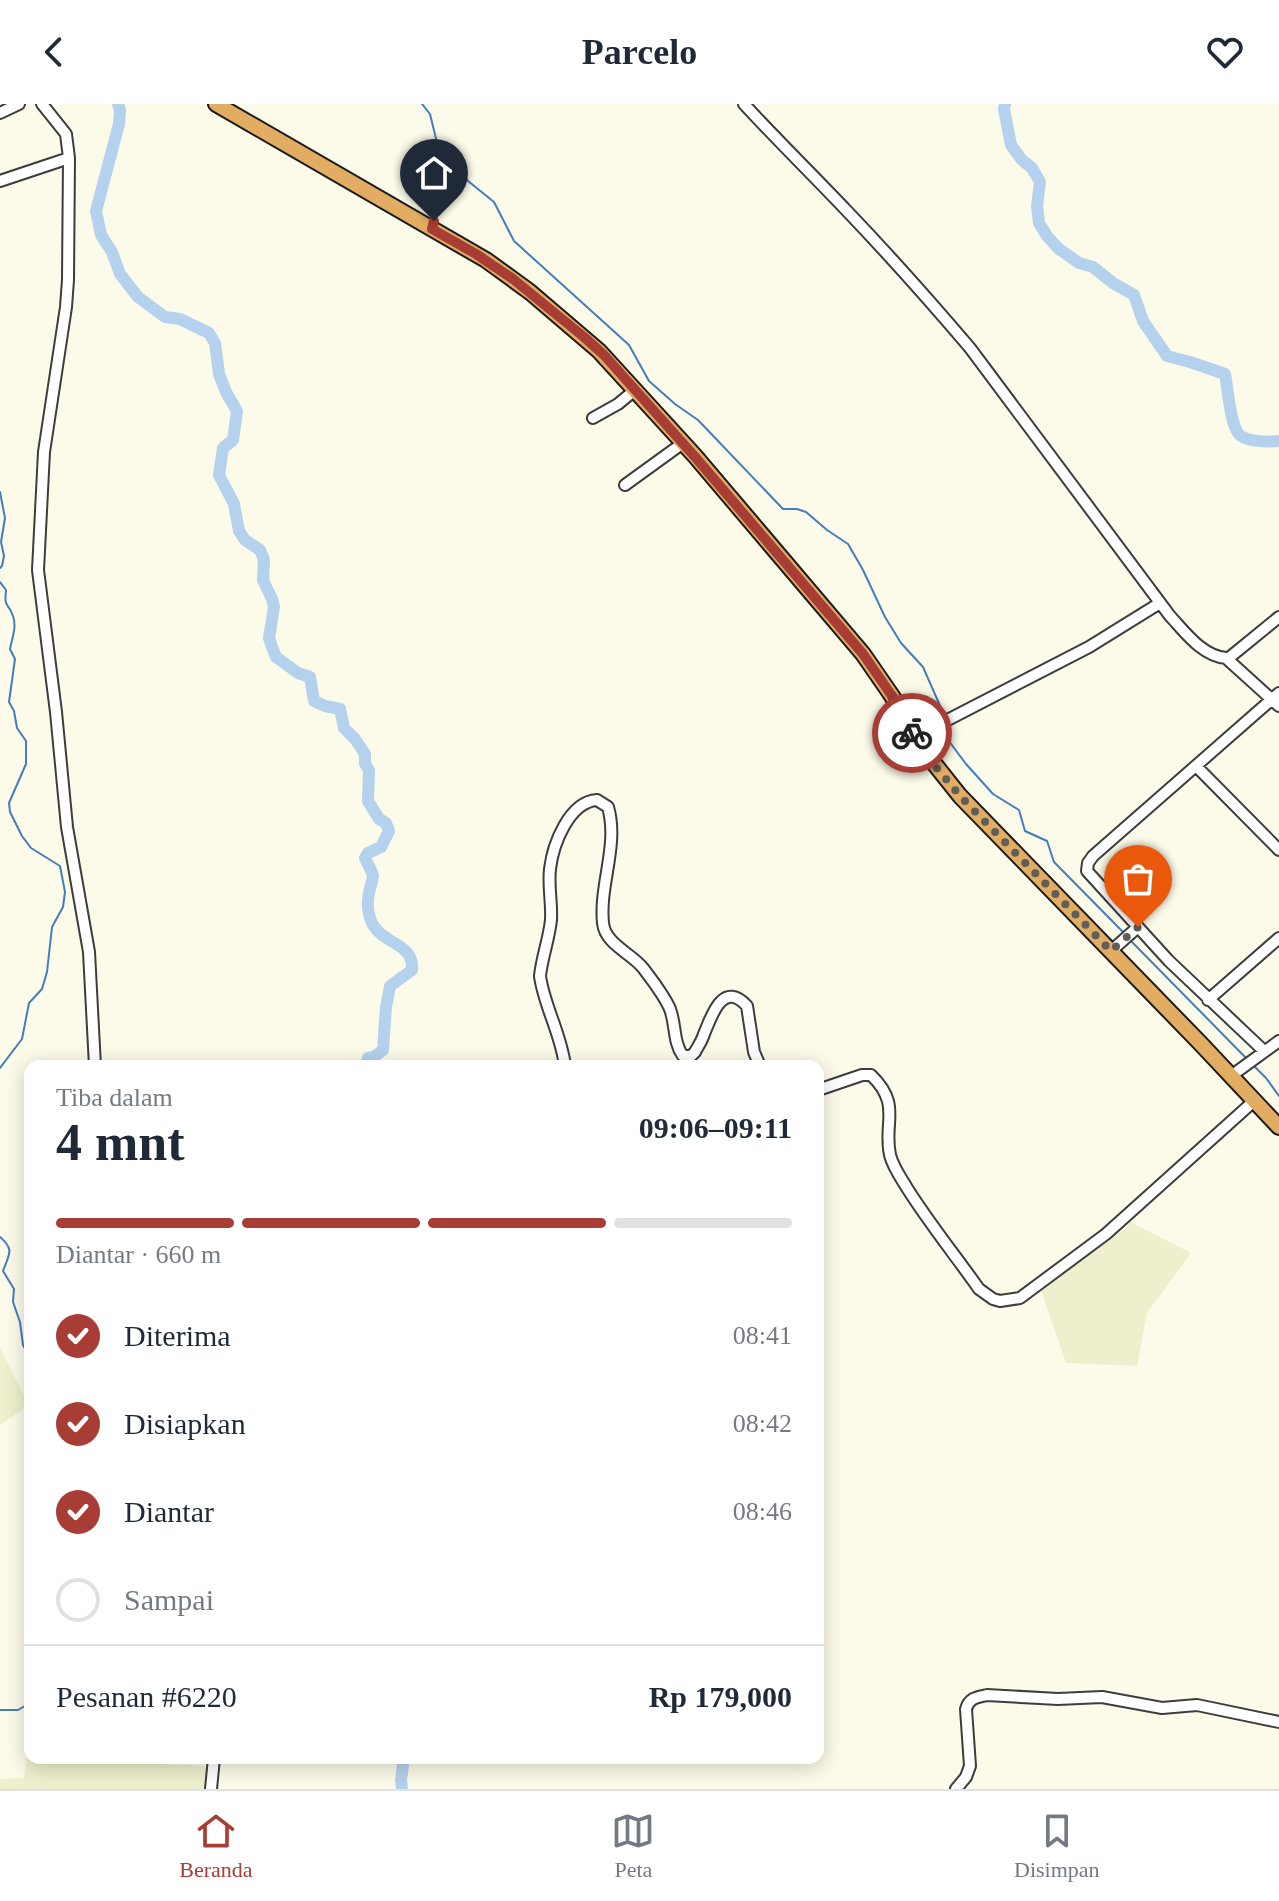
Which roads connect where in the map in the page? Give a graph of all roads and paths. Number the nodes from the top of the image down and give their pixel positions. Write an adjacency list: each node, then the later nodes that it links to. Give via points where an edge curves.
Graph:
1 (19, 104): 6 (street)
2 (42, 104): 7 (street, via 66,134)
3 (216, 104): 9 (highway)
4 (233, 104): 9 (highway)
5 (744, 104): 16 (street, via 962,339)
6 (0, 113)
7 (69, 158): 8 (street); 29 (street, via 66,307 44,452 38,570 67,827 89,952)
8 (0, 181)
9 (433, 225): 10 (highway)
10 (588, 335): 11 (highway); 14 (highway, via 610,349)
11 (635, 390): 12 (street); 13 (highway)
12 (593, 418)
13 (683, 443): 14 (highway); 15 (street)
14 (700, 456): 20 (highway)
15 (625, 485)
16 (1160, 603): 18 (street, via 1205,650); 20 (street, via 1089,647)
17 (1279, 617): 18 (street)
18 (1226, 658): 19 (street)
19 (1277, 699): 21 (street)
20 (924, 734): 25 (highway, via 938,770 960,796)
21 (1196, 766): 22 (street); 23 (street, via 1088,863 1088,874)
22 (1279, 850)
23 (1135, 930): 25 (street); 26 (street)
24 (1279, 938): 26 (street)
25 (1116, 946): 32 (highway)
26 (1208, 1000): 28 (street)
27 (1279, 1041): 28 (street)
28 (1260, 1054): 32 (street)
29 (95, 1060)
30 (564, 1060): 31 (street, via 540,976 551,917 550,870 576,809 597,800 608,807 611,821 602,910 605,933 638,963 667,1004 683,1056 695,1052 718,1003 729,998 742,1002 749,1013)
31 (757, 1060)
32 (1236, 1072): 34 (highway); 35 (highway)
33 (824, 1088): 34 (street, via 862,1075 875,1078 889,1100 889,1147 896,1170 979,1289 1005,1301 1020,1298 1106,1234)
34 (1254, 1101): 36 (highway)
35 (1279, 1115)
36 (1279, 1127)
37 (1279, 1722): 40 (street, via 1197,1705 1162,1708 1102,1697 976,1697 966,1709 969,1770)
38 (213, 1764): 39 (street)
39 (211, 1789)
40 (956, 1789)

